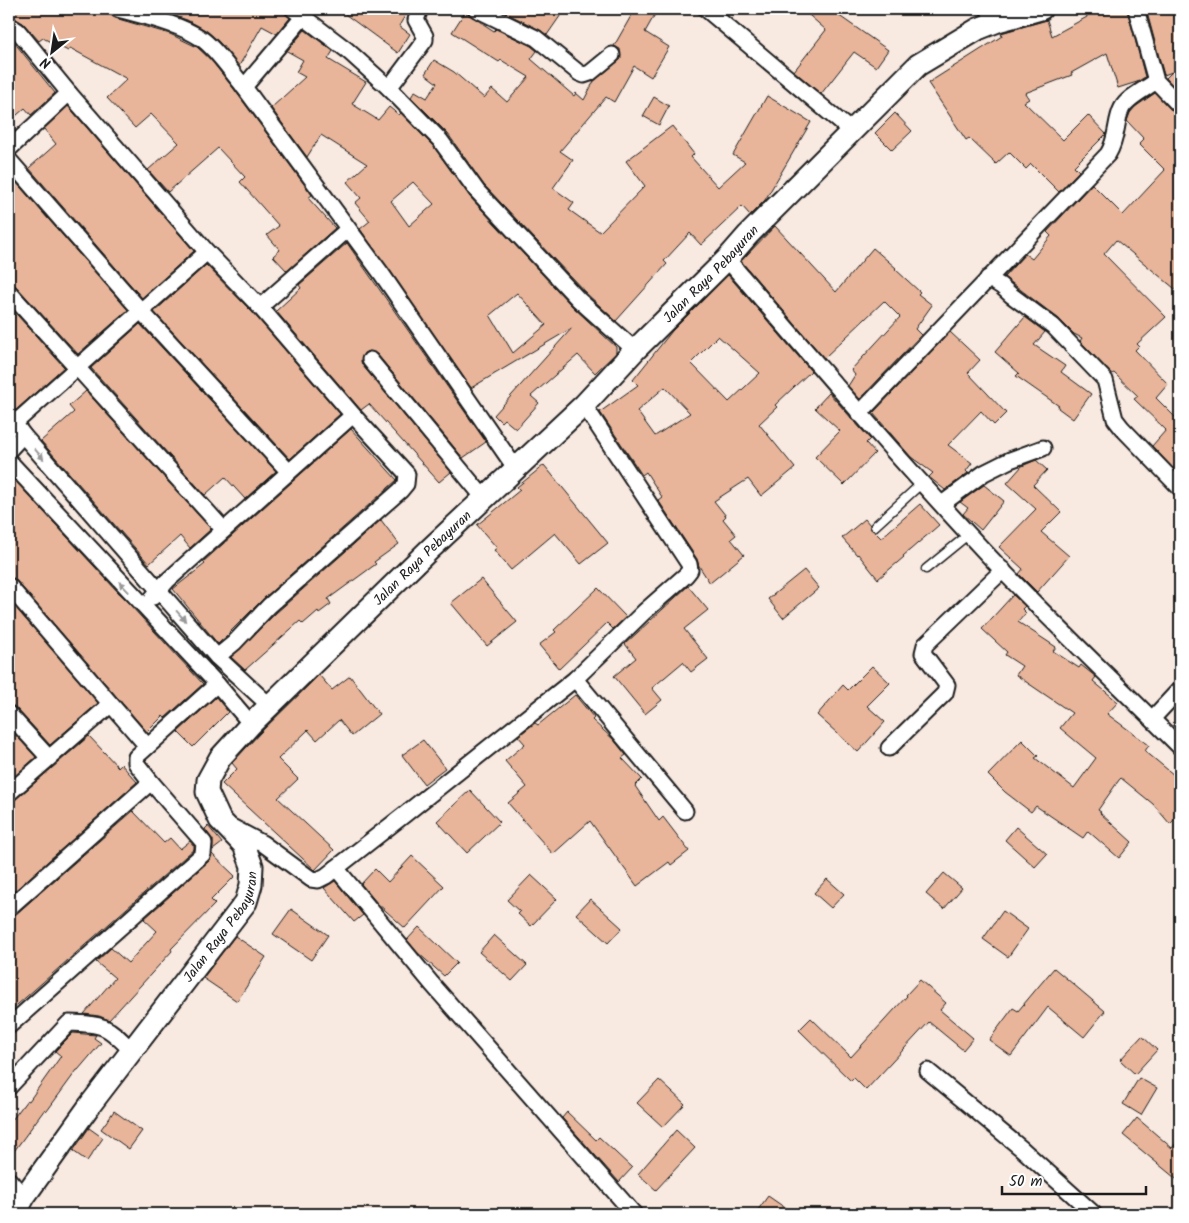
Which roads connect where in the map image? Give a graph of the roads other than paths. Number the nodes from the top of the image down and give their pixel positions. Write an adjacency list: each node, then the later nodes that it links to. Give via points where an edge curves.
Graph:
1 (118, 9): 12 (street, via 202,39)
2 (420, 9): 13 (street, via 416,20 426,36 425,40)
3 (476, 9): 10 (street, via 536,38 584,76)
4 (706, 9): 16 (street)
5 (1041, 9): 8 (main road, Jalan Raya Pebayuran)
6 (1136, 9): 11 (street)
7 (299, 12): 12 (street); 13 (street)
8 (993, 15): 16 (main road, Jalan Raya Pebayuran, via 978,29 918,66)
9 (9, 24): 14 (street)
10 (612, 55)
11 (1156, 81): 15 (street); 22 (street, via 1120,110 1114,145 1108,154)
12 (244, 87): 19 (street)
13 (389, 88): 26 (street, via 440,140 477,191 579,300)
14 (69, 93): 17 (street); 20 (street)
15 (1180, 106)
16 (851, 131): 21 (main road, Jalan Raya Pebayuran)
17 (9, 149)
18 (9, 160): 25 (street)
19 (348, 228): 24 (street); 36 (street)
20 (207, 252): 24 (street); 25 (street)
21 (727, 259): 26 (main road, Jalan Raya Pebayuran); 30 (street)
22 (988, 278): 30 (street); 39 (street, via 1053,326 1105,380 1115,419)
23 (9, 292): 28 (street)
24 (260, 307): 31 (street)
25 (141, 311): 28 (street); 37 (street)
26 (635, 350): 29 (main road, Jalan Raya Pebayuran)
27 (370, 360): 40 (street)
28 (77, 368): 32 (street); 43 (street)
29 (584, 405): 36 (main road, Jalan Raya Pebayuran); 51 (street, via 690,570)
30 (859, 414): 38 (street)
31 (353, 415): 37 (street); 50 (street, via 407,474 406,484 269,606)
32 (16, 425): 34 (street); 48 (street, one-way to 48)
33 (1043, 448): 41 (street, via 984,473)
34 (9, 450)
35 (9, 461): 49 (street, one-way to 35)
36 (516, 469): 40 (main road, Jalan Raya Pebayuran)
37 (289, 472): 43 (street)
38 (922, 483): 41 (street); 42 (lane)
39 (1180, 488)
40 (484, 498): 55 (main road, Jalan Raya Pebayuran)
41 (942, 504): 44 (street)
42 (875, 526)
43 (224, 530): 48 (street)
44 (969, 534): 45 (lane); 46 (street)
45 (926, 569)
46 (1003, 570): 57 (street); 61 (street, via 925,645 922,653 947,685 945,693)
47 (9, 586): 54 (street)
48 (159, 591): 49 (street); 50 (street, one-way to 50)
49 (144, 608): 52 (street)
50 (218, 657): 55 (street)
51 (575, 679): 65 (street); 67 (street)
52 (216, 684): 58 (street); 59 (street)
53 (1180, 689): 57 (street)
54 (110, 705): 59 (street); 62 (street)
55 (270, 706): 58 (main road, Jalan Raya Pebayuran)
56 (9, 714): 62 (street)
57 (1152, 719): 60 (street)
58 (251, 724): 66 (main road, Jalan Raya Pebayuran, via 220,758 208,780 207,792)
59 (147, 746): 63 (street, via 136,757 136,763)
60 (1180, 747)
61 (889, 748)
62 (48, 758): 64 (street)
63 (151, 782): 68 (street); 69 (street, via 204,843 203,854)
64 (9, 793)
65 (685, 811)
66 (220, 820): 67 (street, via 262,843 311,879 318,880); 70 (main road, Jalan Raya Pebayuran, via 244,845 252,866 246,902)
67 (336, 868): 75 (street, via 432,984)
68 (9, 908)
69 (9, 1026)
70 (131, 1050): 72 (street, via 113,1032 96,1024 69,1023); 74 (main road, Jalan Raya Pebayuran)
71 (928, 1071): 76 (street)
72 (9, 1087)
73 (9, 1180): 74 (street)
74 (19, 1206)
75 (634, 1214)
76 (1094, 1214)

